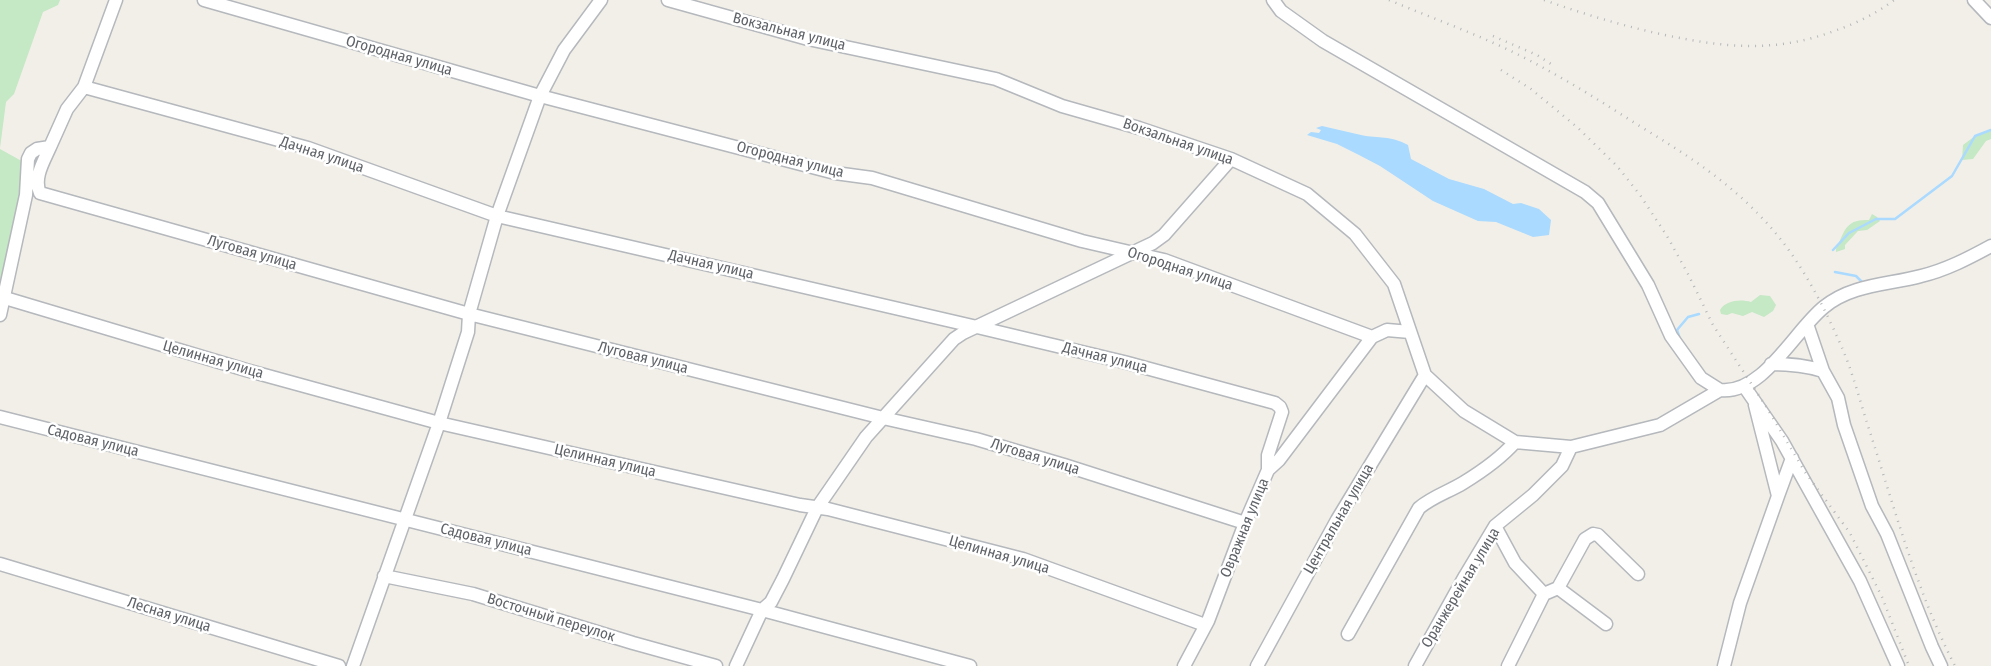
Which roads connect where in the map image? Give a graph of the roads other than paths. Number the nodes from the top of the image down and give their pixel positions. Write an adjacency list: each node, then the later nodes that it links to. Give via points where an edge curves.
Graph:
1 (116, 0): 8 (street)
2 (204, 0): 9 (street, Огородная улица)
3 (601, 0): 9 (street, via 564,50)
4 (668, 0): 11 (street, Вокзальная улица, via 808,39 996,79 1062,106)
5 (1273, 0): 26 (street, via 1281,11 1323,41 1585,192 1598,203 1648,285 1671,336 1701,378)
6 (1974, 0): 7 (street)
7 (1991, 18)
8 (84, 87): 10 (street, via 67,109); 12 (street, Дачная улица, via 308,148)
9 (540, 96): 12 (street); 14 (street, Огородная улица, via 835,173 872,178 1082,241)
10 (50, 147): 15 (street, via 31,152 28,159 26,195); 16 (street, Луговая улица, via 37,177 40,193)
11 (1231, 159): 14 (street, via 1164,235); 20 (street, Вокзальная улица, via 1306,194 1355,234 1394,284)
12 (497, 216): 16 (street); 19 (street, Дачная улица)
13 (1991, 246): 18 (street, via 1965,261 1922,276 1853,290 1823,307)
14 (1133, 252): 19 (street); 21 (street, Огородная улица, via 1164,260)
15 (5, 298): 17 (street); 30 (street, Целинная улица)
16 (469, 314): 29 (street, Луговая улица); 30 (street, via 468,332)
17 (0, 315)
18 (1807, 324): 22 (street); 23 (street)
19 (977, 327): 29 (street, via 954,339); 34 (street, Дачная улица, via 1276,403 1282,412 1268,455)
20 (1410, 332): 21 (street, via 1386,330); 24 (street, Вокзальная улица)
21 (1372, 337): 34 (street, Овражная улица, via 1279,460)
22 (1771, 364): 23 (street, via 1794,364); 25 (street)
23 (1823, 372): 60 (street, via 1838,398 1872,506 1887,534)
24 (1425, 375): 31 (street, Вокзальная улица, via 1464,411); 55 (street, Центральная улица, via 1337,520)
25 (1744, 386): 26 (street, via 1731,391); 27 (street)
26 (1720, 390): 32 (street, via 1660,425)
27 (1754, 403): 33 (street); 35 (street)
28 (0, 417): 37 (street, Садовая улица)
29 (883, 418): 36 (street); 38 (street, Луговая улица, via 976,439)
30 (439, 423): 36 (street, Целинная улица); 37 (street)
31 (1515, 442): 32 (street, Вокзальная улица); 48 (street, via 1506,453 1463,483 1419,508)
32 (1571, 448): 39 (street, Оранжерейная улица, via 1562,466)
33 (1792, 458): 35 (street); 59 (street, via 1860,581)
34 (1268, 470): 38 (street, Овражная улица)
35 (1778, 496): 58 (street, via 1740,603)
36 (817, 508): 45 (street, via 783,580 771,602); 47 (street, Целинная улица, via 1022,559)
37 (404, 520): 42 (street); 45 (street, Садовая улица)
38 (1246, 523): 47 (street, Овражная улица)
39 (1495, 526): 44 (street, via 1515,563); 56 (street, Оранжерейная улица)
40 (0, 564): 49 (street, Лесная улица)
41 (1638, 574): 43 (street, via 1598,535 1593,534 1585,538)
42 (384, 576): 50 (street); 51 (street, Восточный переулок, via 473,594)
43 (1558, 588): 44 (street); 46 (street)
44 (1544, 594): 57 (street)
45 (762, 610): 52 (street); 53 (street, Садовая улица)
46 (1606, 624)
47 (1205, 625): 54 (street, Овражная улица)
48 (1348, 634)
49 (339, 666)
50 (353, 666)
51 (716, 666)
52 (736, 666)
53 (970, 666)
54 (1184, 666)
55 (1257, 666)
56 (1415, 666)
57 (1508, 666)
58 (1724, 666)
59 (1898, 666)
60 (1941, 666)

